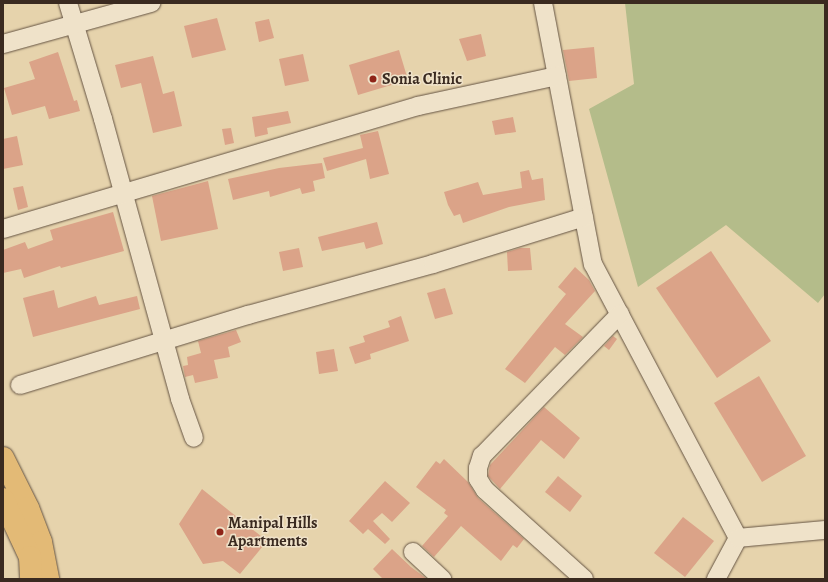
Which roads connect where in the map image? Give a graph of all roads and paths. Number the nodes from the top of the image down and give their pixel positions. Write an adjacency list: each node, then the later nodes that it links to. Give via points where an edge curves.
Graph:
1 (68, 3): 4 (street)
2 (151, 3): 4 (street)
3 (543, 3): 6 (street)
4 (74, 24): 5 (street); 7 (street, via 103,119)
5 (3, 44)
6 (557, 76): 7 (street, via 418,106); 8 (street)
7 (122, 195): 9 (street); 11 (street)
8 (584, 217): 10 (street, via 593,264); 11 (street, via 433,264)
9 (3, 229)
10 (620, 314): 17 (street); 22 (street, via 482,456 478,468 478,479 485,490)
11 (165, 341): 12 (street); 13 (street, via 180,399)
12 (20, 385)
13 (194, 438)
14 (3, 458): 20 (highway, via 31,515 41,542)
15 (3, 499): 19 (highway, via 30,557)
16 (825, 530): 17 (street)
17 (738, 538): 23 (street)
18 (413, 552): 21 (street)
19 (31, 579)
20 (48, 579)
21 (442, 579)
22 (584, 579)
23 (716, 579)

